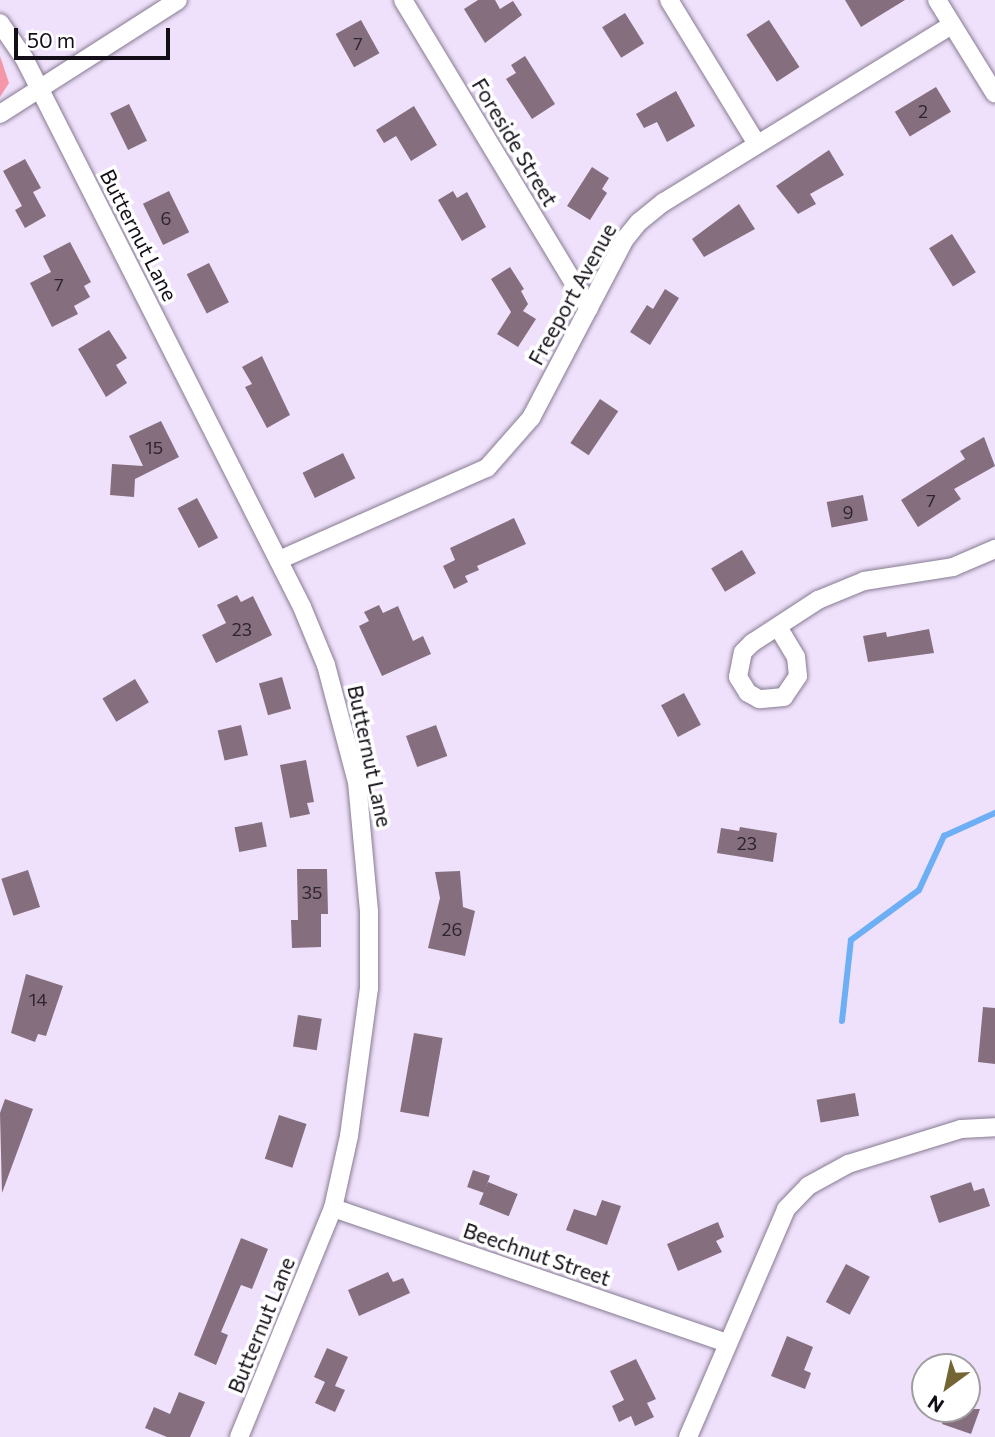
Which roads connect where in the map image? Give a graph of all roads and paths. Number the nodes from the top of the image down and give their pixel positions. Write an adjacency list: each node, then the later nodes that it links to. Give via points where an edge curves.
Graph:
1 (177, 0): 7 (street)
2 (403, 0): 11 (street, Foreside Street)
3 (670, 0): 10 (street)
4 (937, 0): 6 (street)
5 (0, 23): 7 (street, Butternut Lane)
6 (952, 25): 8 (street); 10 (street, Freeport Avenue)
7 (39, 89): 9 (street); 13 (street, Butternut Lane)
8 (995, 94)
9 (0, 114)
10 (757, 144): 11 (street, Freeport Avenue, via 639,222 625,239)
11 (589, 308): 13 (street, Freeport Avenue, via 531,418 487,468)
12 (995, 549): 14 (street, via 942,570 842,588)
13 (279, 560): 16 (street, Butternut Lane, via 326,665 345,725 365,848 369,988 349,1136)
14 (778, 627)
15 (995, 1127): 17 (street, via 961,1129 897,1148 848,1164 808,1186 775,1229)
16 (334, 1208): 17 (street, Beechnut Street); 18 (street, Butternut Lane)
17 (727, 1343): 19 (street)
18 (239, 1437)
19 (688, 1437)

